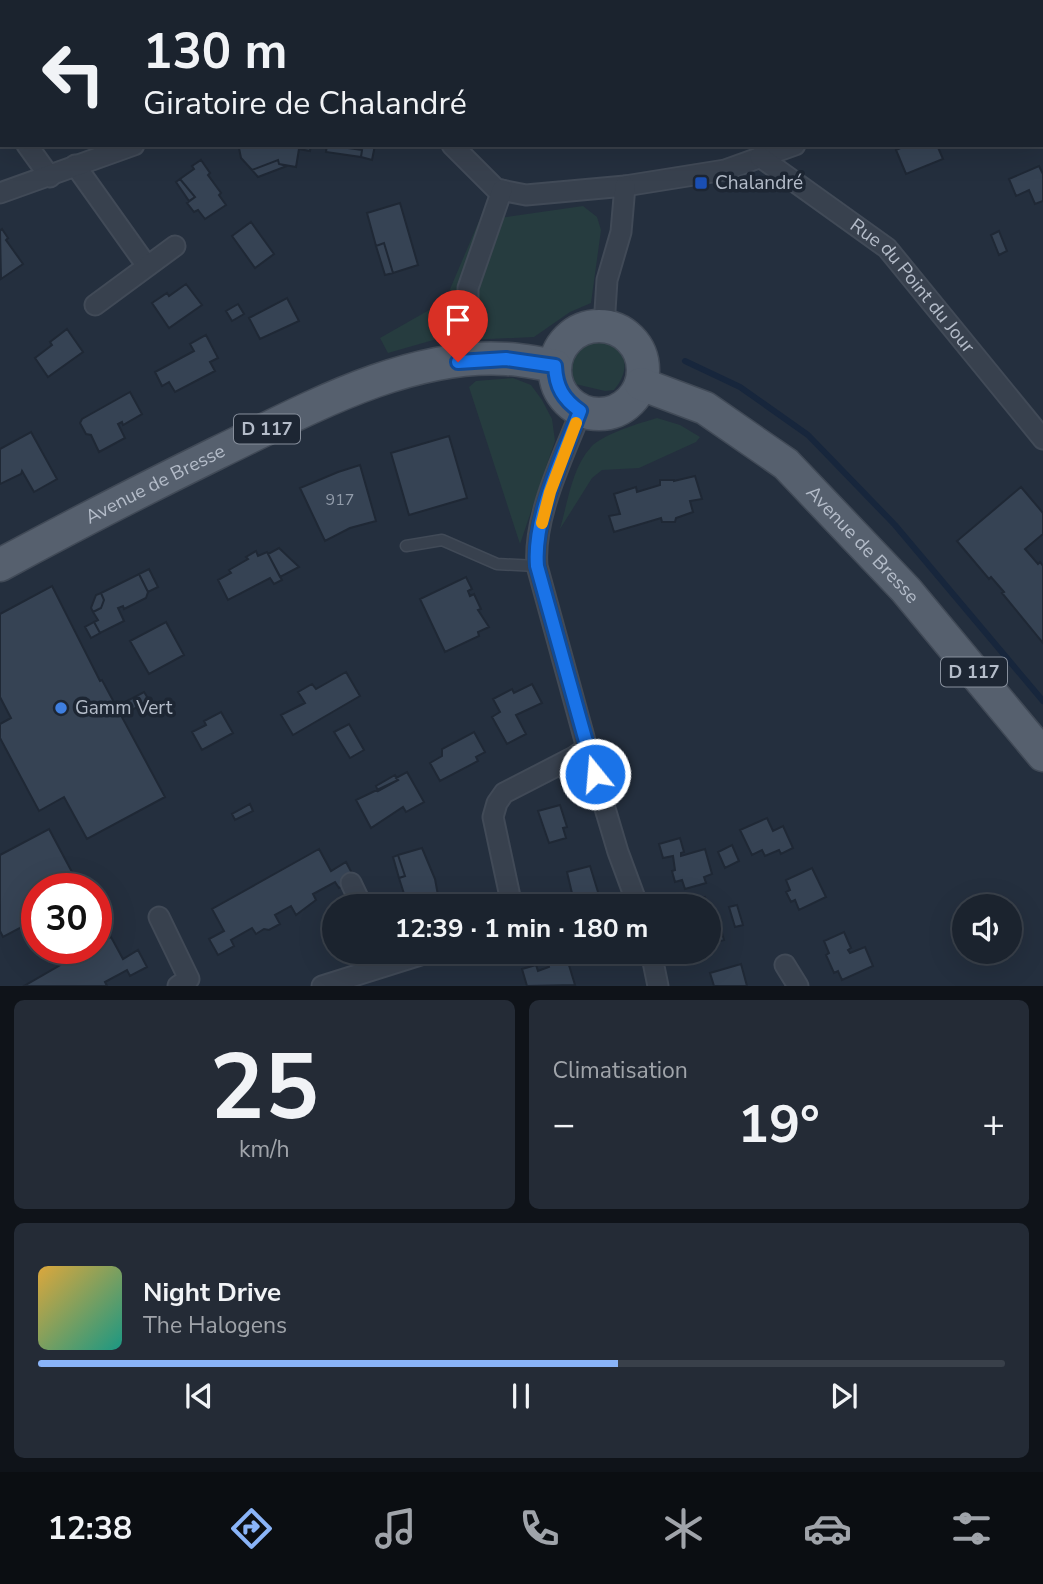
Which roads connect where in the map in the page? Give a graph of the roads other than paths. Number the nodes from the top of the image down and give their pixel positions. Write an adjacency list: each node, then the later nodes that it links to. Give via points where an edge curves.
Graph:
1 (28, 147): 7 (street)
2 (128, 147): 6 (street)
3 (455, 147): 9 (street)
4 (789, 147): 5 (street)
5 (760, 157): 8 (street, via 725,170); 19 (street, Rue du Point du Jour, via 887,248)
6 (75, 164): 7 (street); 12 (street)
7 (50, 177): 10 (street)
8 (625, 187): 9 (street, via 526,195); 15 (street, via 621,232 607,280)
9 (502, 190): 14 (street, via 468,288)
10 (0, 193)
11 (175, 246): 12 (street)
12 (148, 266): 13 (street)
13 (95, 305)
14 (468, 313)
15 (604, 326): 16 (main road, via 570,336); 17 (main road, via 625,335 639,352)
16 (555, 366): 18 (main road, via 561,393); 21 (main road, Avenue de Bresse / D 117, via 482,359 377,381 331,398 158,482)
17 (640, 384): 18 (main road, via 627,404 616,411); 24 (main road, Avenue de Bresse / D 117, via 705,408 786,464 906,590)
18 (580, 411): 22 (street, via 550,492 536,546)
19 (1043, 439)
20 (406, 546): 22 (lane, via 442,540 497,564)
21 (0, 565)
22 (537, 566): 23 (street)
23 (587, 748): 27 (street, via 504,793 497,803 493,817); 28 (street)
24 (1043, 755)
25 (351, 883): 26 (street)
26 (356, 894)
27 (509, 894)
28 (634, 894)
29 (159, 917): 33 (street, via 189,979)
30 (373, 964): 34 (street)
31 (654, 964): 35 (street)
32 (785, 965): 36 (street)
33 (178, 985)
34 (322, 985)
35 (659, 985)
36 (798, 985)

